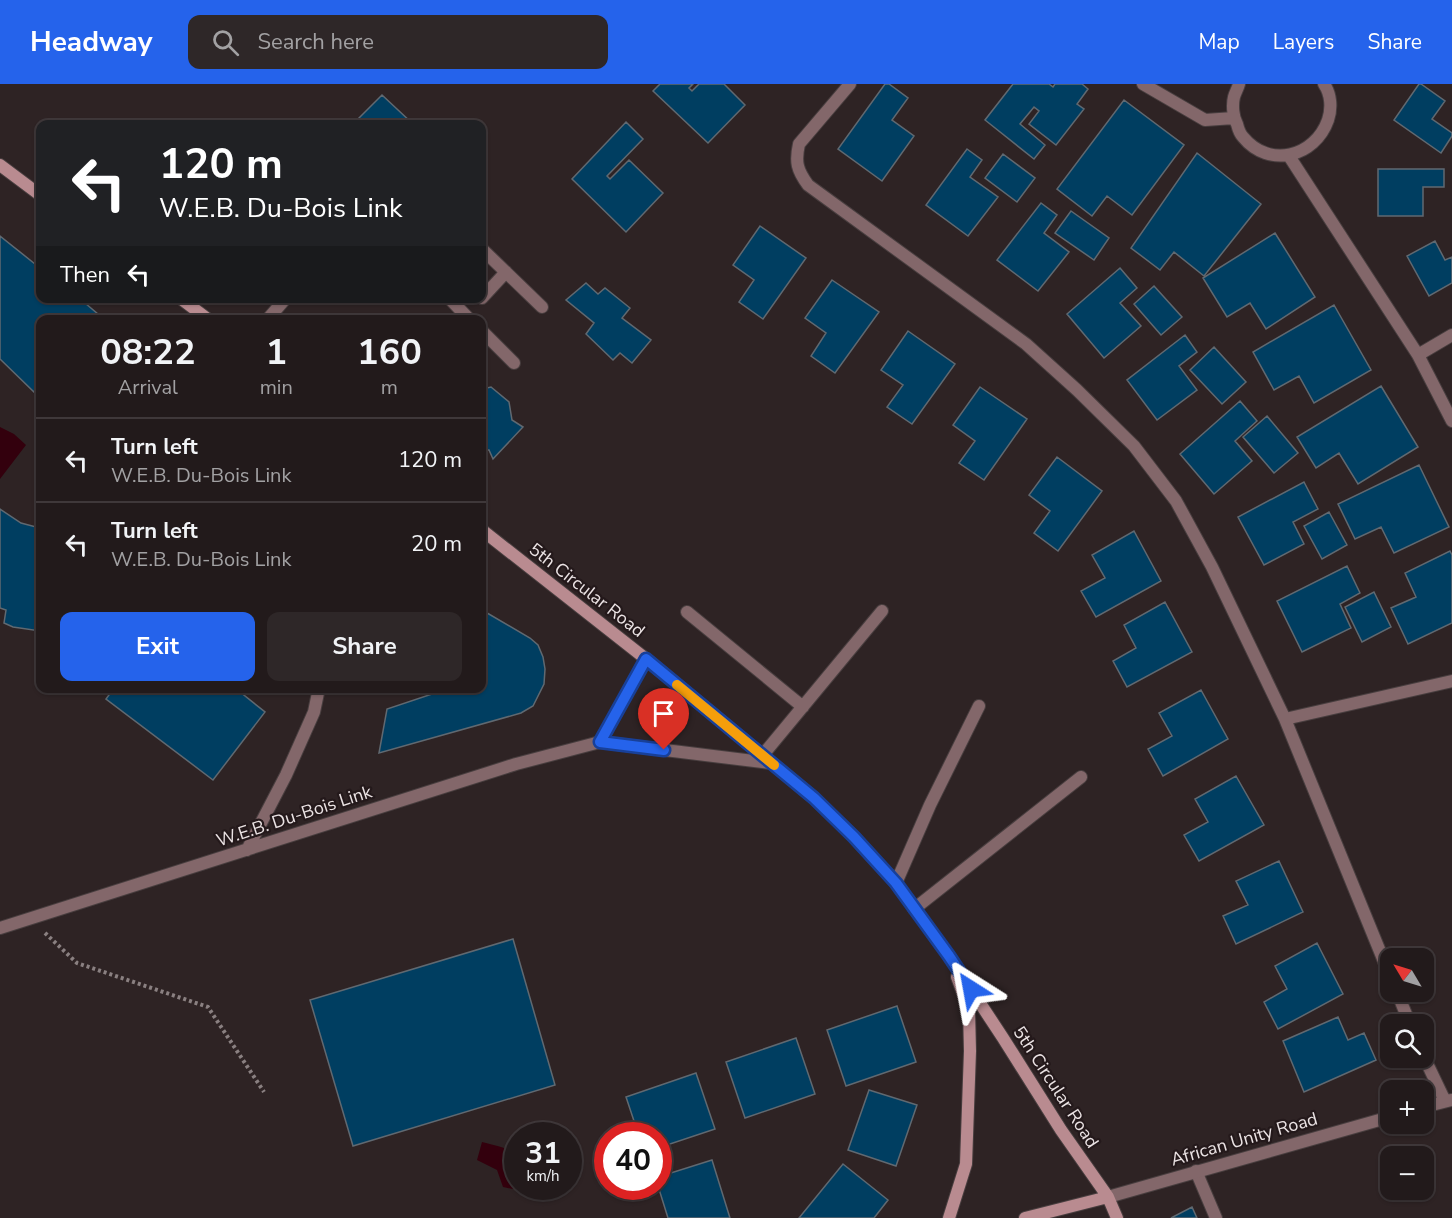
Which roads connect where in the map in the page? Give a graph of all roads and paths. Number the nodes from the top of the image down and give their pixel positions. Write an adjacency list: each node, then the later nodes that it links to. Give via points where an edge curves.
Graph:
1 (850, 84): 32 (street, via 799,144 797,165 801,176 808,185 1026,344 1134,446 1176,501)
2 (1143, 84): 5 (street, via 1204,120)
3 (1239, 84): 5 (street, via 1233,98)
4 (1324, 84): 6 (street, via 1331,111 1324,131 1309,147)
5 (1234, 118): 6 (street, via 1242,136 1257,150)
6 (1290, 156): 21 (street)
7 (0, 165): 8 (street)
8 (36, 192)
9 (486, 253): 10 (street)
10 (506, 272): 11 (street); 15 (street)
11 (486, 293)
12 (186, 303): 16 (street)
13 (282, 303): 17 (street)
14 (455, 303): 18 (street)
15 (542, 307)
16 (202, 315)
17 (271, 315)
18 (466, 315)
19 (1452, 335): 21 (street)
20 (486, 336): 22 (street)
21 (1418, 355): 23 (street)
22 (514, 363)
23 (1452, 421)
24 (486, 533): 27 (street, 5th Circular Road)
25 (882, 611): 31 (street)
26 (687, 612): 31 (street)
27 (646, 659): 33 (street); 34 (street, 5th Circular Road)
28 (1452, 681): 32 (street)
29 (318, 693): 36 (street, via 314,712 286,776)
30 (979, 706): 37 (street)
31 (803, 707): 34 (street)
32 (1286, 719): 41 (street)
33 (600, 742): 34 (street, W.E.B. Du-Bois Link); 36 (street, W.E.B. Du-Bois Link, via 516,764)
34 (766, 759): 37 (street, 5th Circular Road, via 814,798)
35 (1081, 777): 38 (street)
36 (247, 850): 39 (street, W.E.B. Du-Bois Link)
37 (896, 883): 38 (street, 5th Circular Road)
38 (914, 909): 42 (street, 5th Circular Road)
39 (29, 919): 40 (street, W.E.B. Du-Bois Link); 44 (path, via 77,963 208,1007)
40 (0, 928)
41 (1380, 951)
42 (949, 956): 48 (street, 5th Circular Road); 49 (street, via 969,1010 970,1051 966,1164)
43 (1431, 1068): 45 (street)
44 (264, 1092)
45 (1448, 1100)
46 (1380, 1120): 47 (street, African Unity Road)
47 (1196, 1171): 48 (street, African Unity Road); 52 (street)
48 (1108, 1197): 50 (street); 51 (street, 5th Circular Road)
49 (948, 1218)
50 (1025, 1218)
51 (1117, 1218)
52 (1216, 1218)

